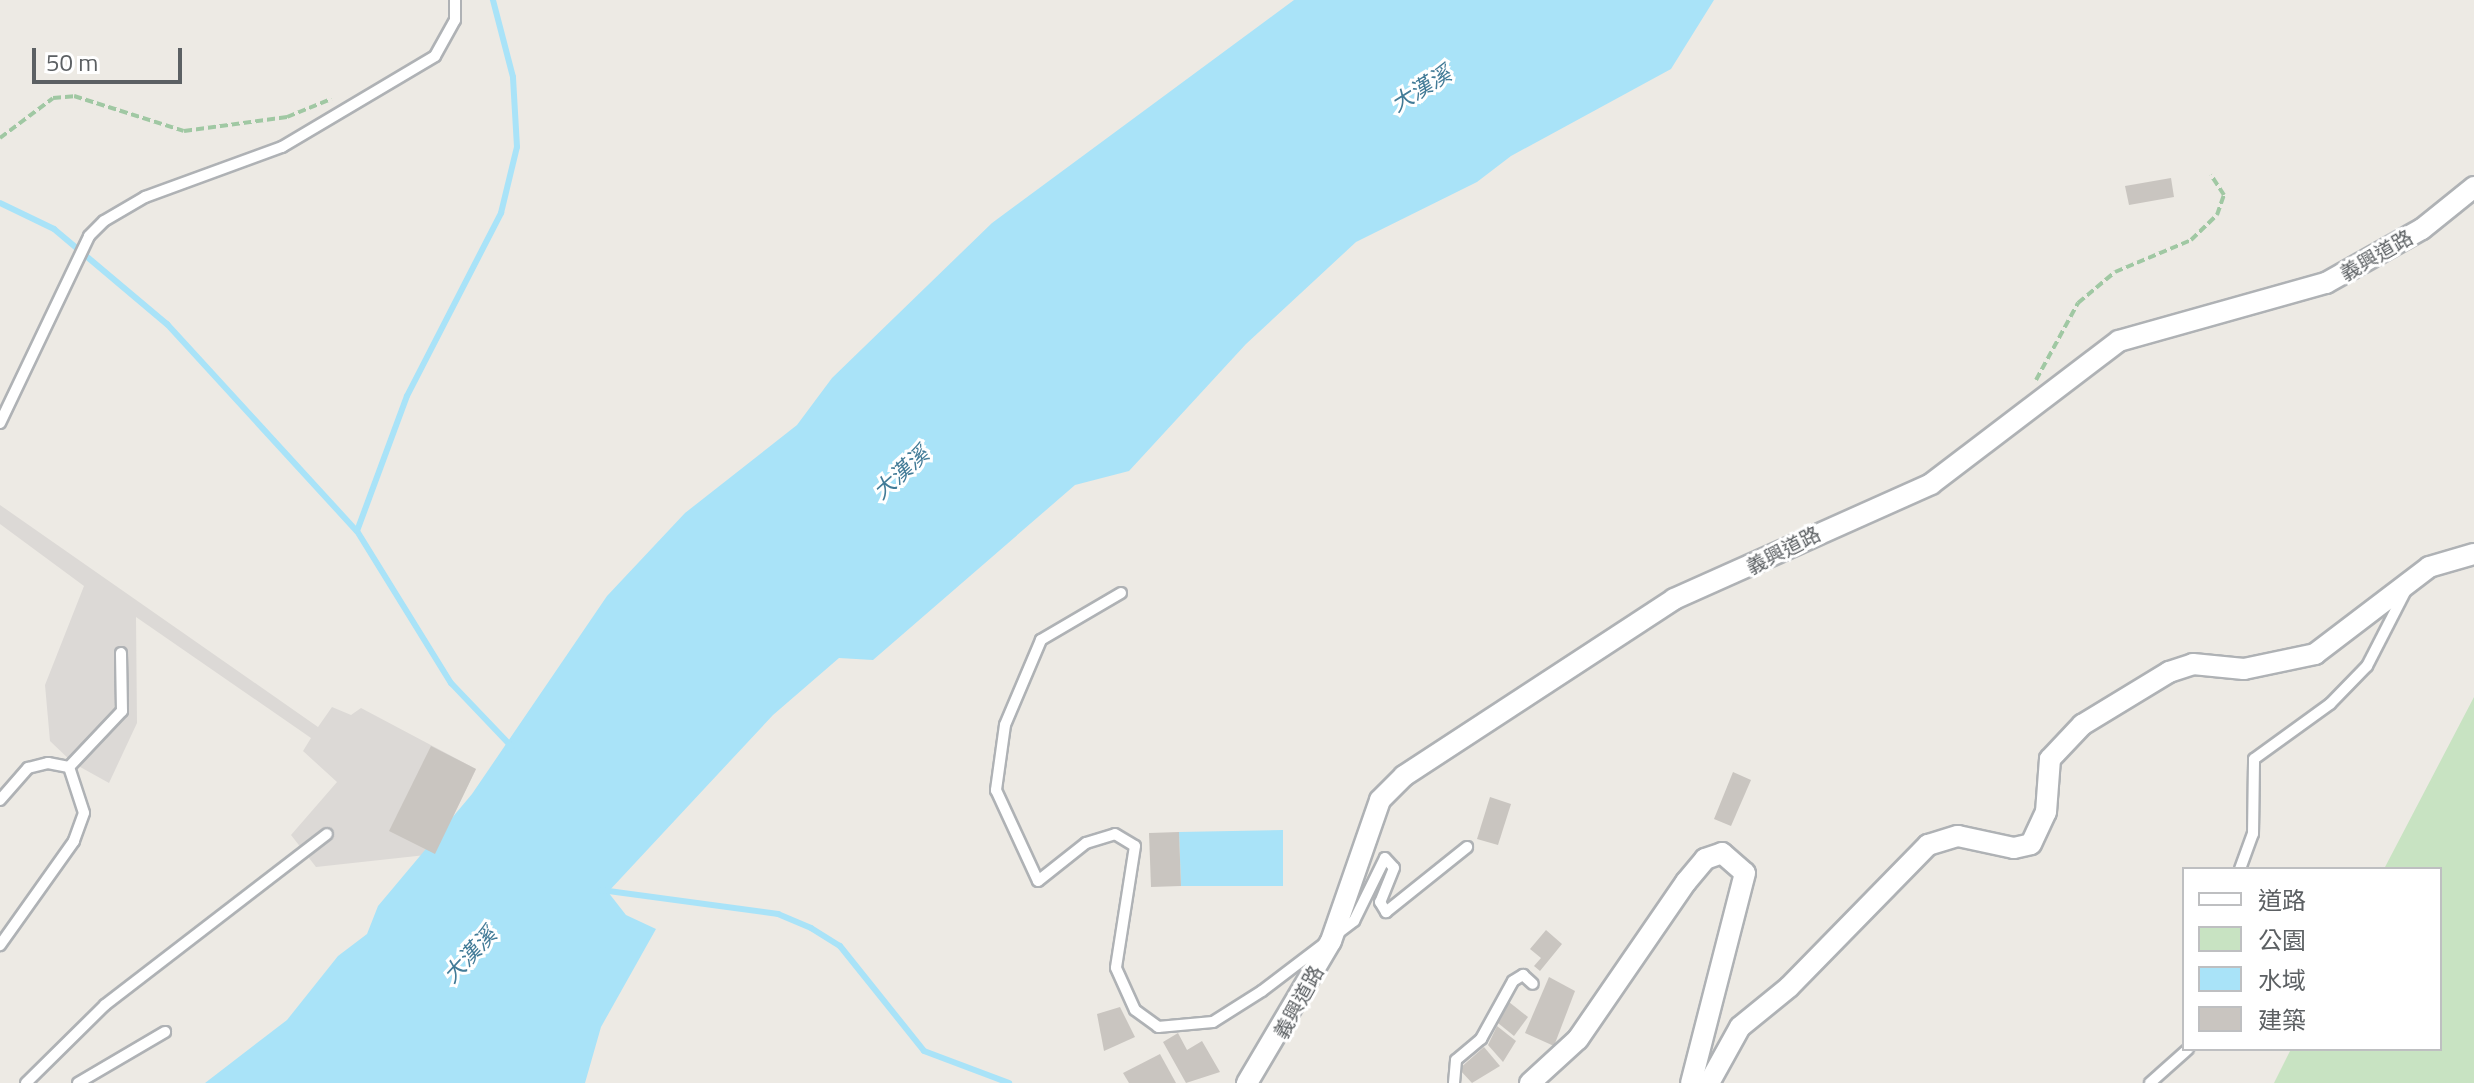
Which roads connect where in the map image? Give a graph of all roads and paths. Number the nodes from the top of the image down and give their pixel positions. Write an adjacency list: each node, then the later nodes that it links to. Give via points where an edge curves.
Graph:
1 (455, 0): 7 (lane, via 455,20 435,56 282,147 145,197 104,221 89,236)
2 (336, 98): 3 (path, via 287,117 184,131 74,96 53,98)
3 (0, 138)
4 (2211, 175): 6 (path, via 2224,195 2217,215 2191,240 2115,272 2078,303 2056,335)
5 (2474, 187): 6 (street, 義興道路, via 2382,255 2326,283 2119,341)
6 (2026, 413): 17 (street, 義興道路, via 1931,484 1674,599 1404,776 1368,824)
7 (0, 423)
8 (2474, 554): 9 (street, via 2429,567)
9 (2408, 582): 16 (lane, via 2367,666 2330,704 2254,759 2253,834); 28 (street, via 2315,654 2244,669 2193,664 2082,725 2050,759 2046,812 2031,844 2014,848 1958,836 1928,845 1789,987 1740,1027)
10 (1121, 593): 17 (lane, via 1041,640 1005,725 996,790 1035,878 1043,880 1086,843 1115,834 1135,846 1116,968 1135,1010 1158,1027 1213,1022)
11 (121, 653): 12 (lane, via 122,711 103,739)
12 (69, 767): 13 (lane, via 28,768); 18 (lane, via 84,813 74,841)
13 (0, 800)
14 (327, 834): 22 (lane, via 105,1005)
15 (1467, 847): 17 (lane, via 1386,912 1380,902 1394,868 1385,858 1354,921)
16 (2241, 867)
17 (1337, 928): 24 (street, 義興道路)
18 (0, 945)
19 (1533, 984): 25 (lane, via 1523,975 1513,981 1481,1039 1456,1060)
20 (165, 1032): 23 (lane)
21 (2186, 1051): 29 (lane)
22 (26, 1083)
23 (78, 1083)
24 (1247, 1083)
25 (1454, 1083)
26 (1530, 1083): 27 (street, via 1578,1039 1686,882 1722,853 1745,873)
27 (1691, 1083)
28 (1709, 1083)
29 (2150, 1083)

